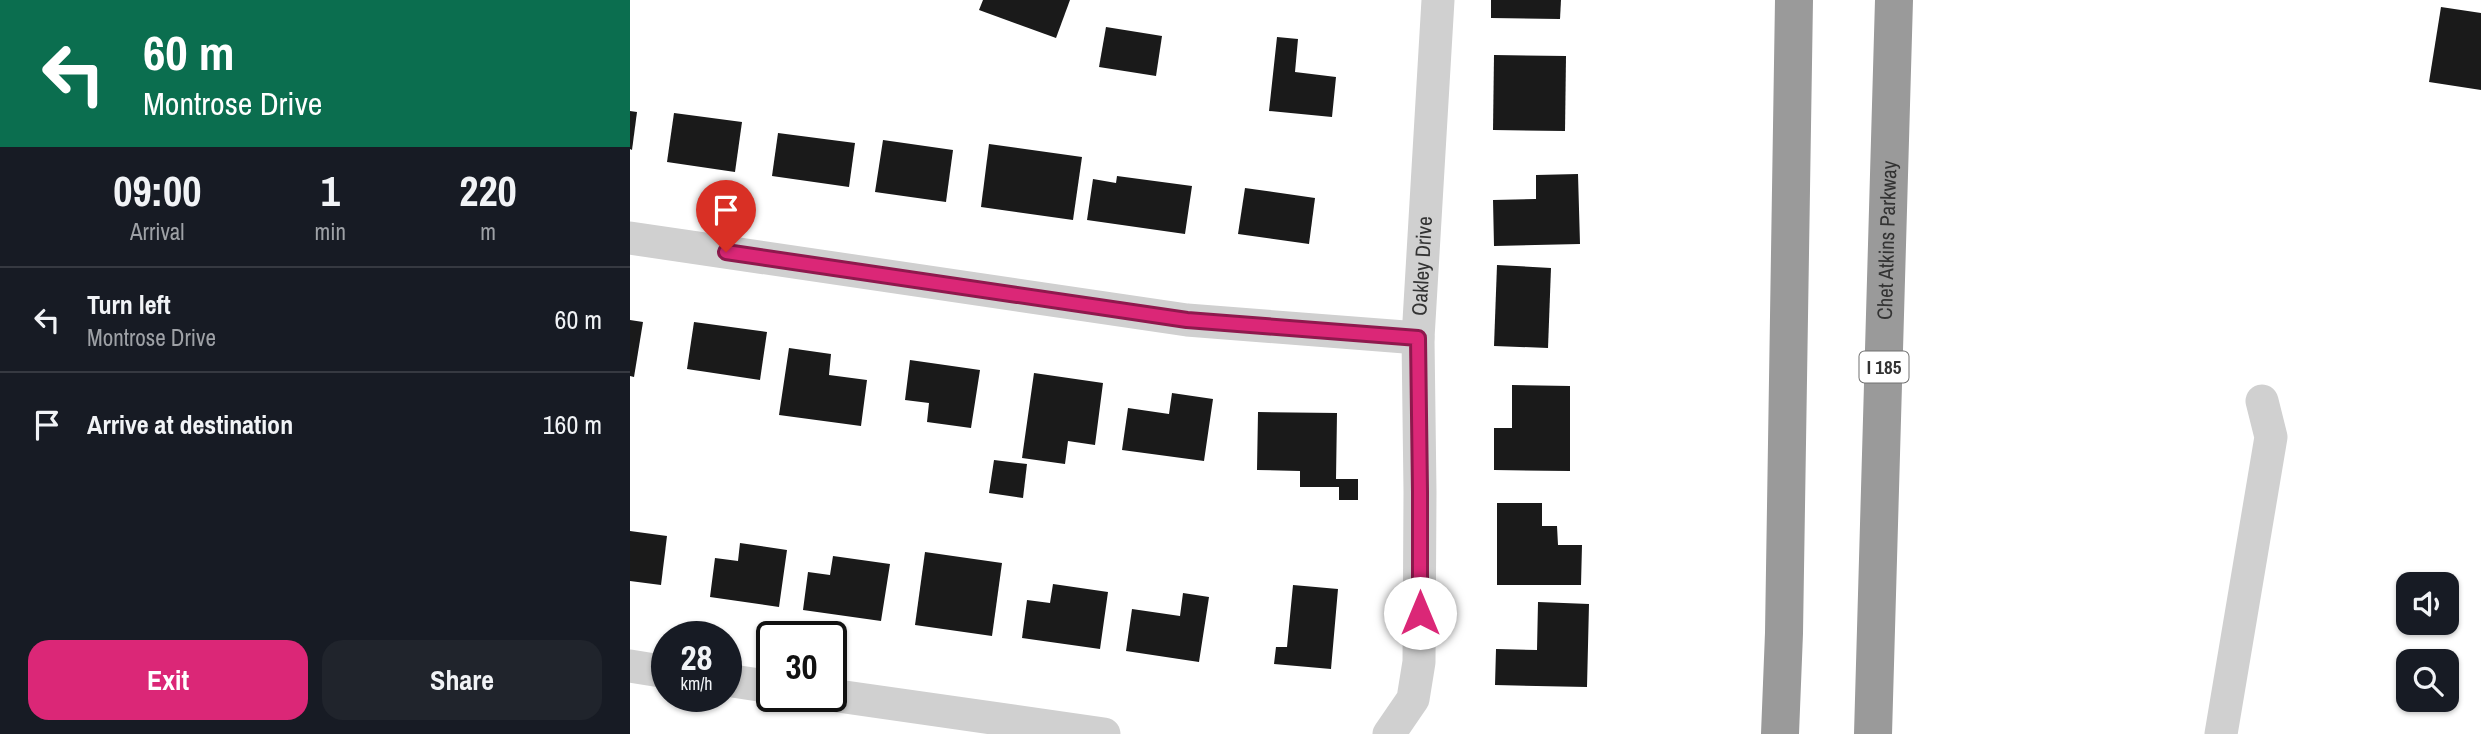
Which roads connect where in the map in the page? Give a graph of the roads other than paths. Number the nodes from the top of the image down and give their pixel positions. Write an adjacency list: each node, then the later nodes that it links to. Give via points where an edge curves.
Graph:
1 (1438, 0): 5 (street, Oakley Drive)
2 (1794, 0): 13 (highway)
3 (1894, 0): 14 (highway, Chet Atkins Parkway / I 185)
4 (630, 238): 5 (street, via 1187,320)
5 (1418, 338): 12 (street, Oakley Drive, via 1419,662 1413,699)
6 (2262, 401): 15 (street, via 2271,437)
7 (630, 666): 8 (street)
8 (651, 669)
9 (847, 699): 10 (street)
10 (948, 723): 11 (street)
11 (1104, 734)
12 (1389, 734)
13 (1780, 734)
14 (1873, 734)
15 (2221, 734)

